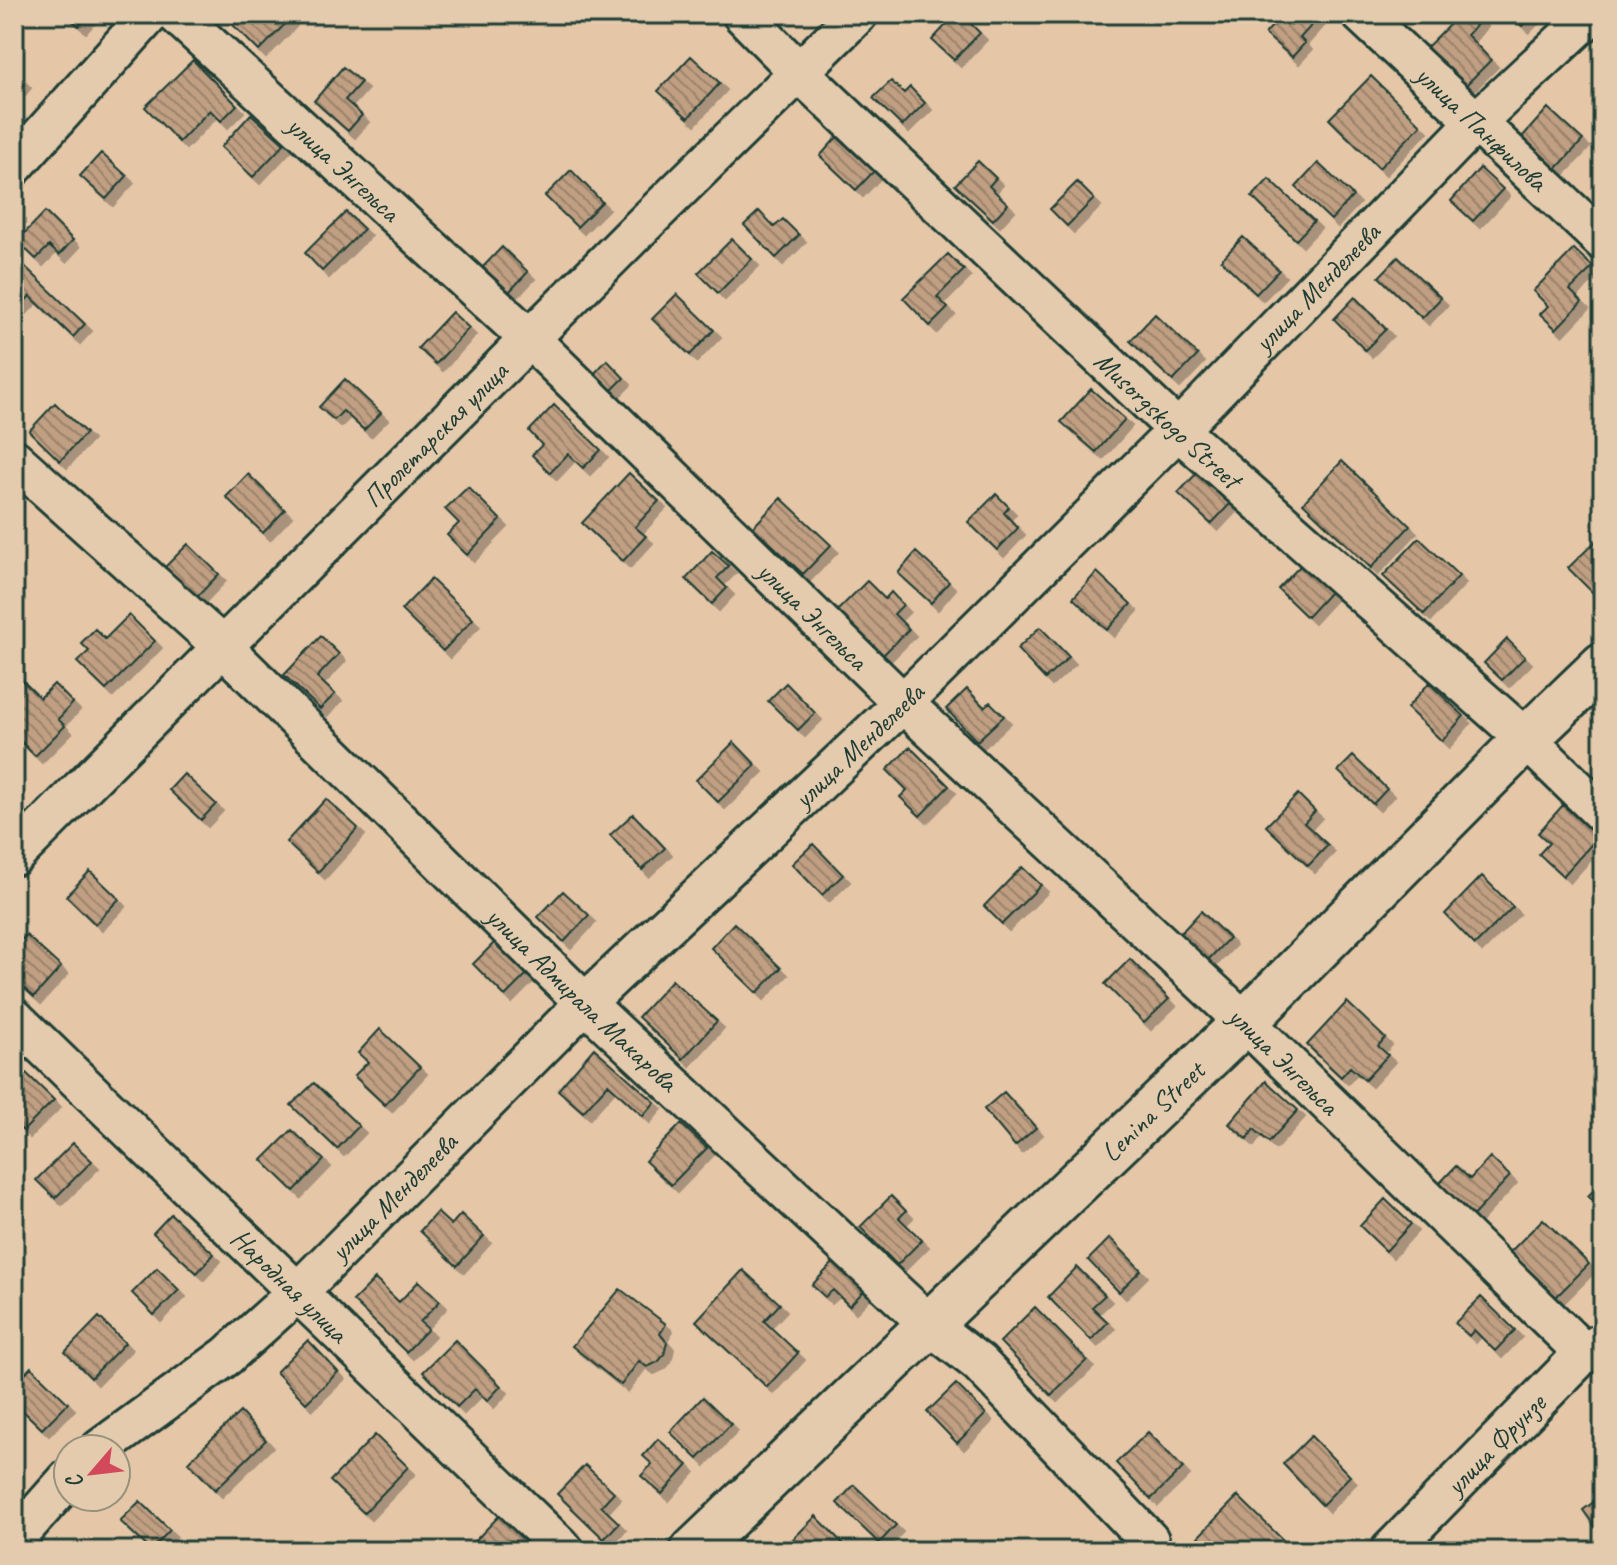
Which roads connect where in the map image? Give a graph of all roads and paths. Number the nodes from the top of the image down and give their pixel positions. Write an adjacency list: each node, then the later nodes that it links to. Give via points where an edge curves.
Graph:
1 (150, 14): 9 (street)
2 (176, 14): 11 (street, улица Энгельса)
3 (742, 14): 7 (street, Musorgskogo Street)
4 (858, 14): 7 (street, Пролетарская улица)
5 (1361, 14): 8 (street, улица Панфилова)
6 (1592, 14): 8 (street, улица Менделеева)
7 (799, 72): 11 (street, Пролетарская улица); 12 (street, Musorgskogo Street)
8 (1477, 121): 10 (street, улица Панфилова); 12 (street, улица Менделеева)
9 (14, 166)
10 (1603, 241)
11 (531, 340): 14 (street, Пролетарская улица); 16 (street, улица Энгельса)
12 (1178, 430): 16 (street, улица Менделеева); 17 (street, Musorgskogo Street)
13 (14, 459): 14 (street, улица Адмирала Макарова)
14 (222, 646): 19 (street, Пролетарская улица); 20 (street, улица Адмирала Макарова)
15 (1603, 665): 17 (street, Lenina Street)
16 (903, 703): 20 (street, улица Менделеева); 22 (street, улица Энгельса)
17 (1526, 739): 18 (street, Musorgskogo Street); 22 (street, Lenina Street)
18 (1603, 814)
19 (14, 856)
20 (585, 1003): 23 (street, улица Менделеева); 24 (street, улица Адмирала Макарова)
21 (14, 1018): 23 (street, Народная улица)
22 (1245, 1022): 24 (street, Lenina Street); 25 (street, улица Энгельса)
23 (298, 1292): 26 (street, улица Менделеева, via 227,1356); 30 (street, Народная улица)
24 (931, 1326): 29 (street, улица Адмирала Макарова, via 979,1363); 31 (street, Lenina Street)
25 (1594, 1348): 32 (street, улица Фрунзе)
26 (122, 1433)
27 (52, 1497): 28 (street)
28 (14, 1540)
29 (1149, 1540)
30 (565, 1551)
31 (693, 1551)
32 (1390, 1551)

